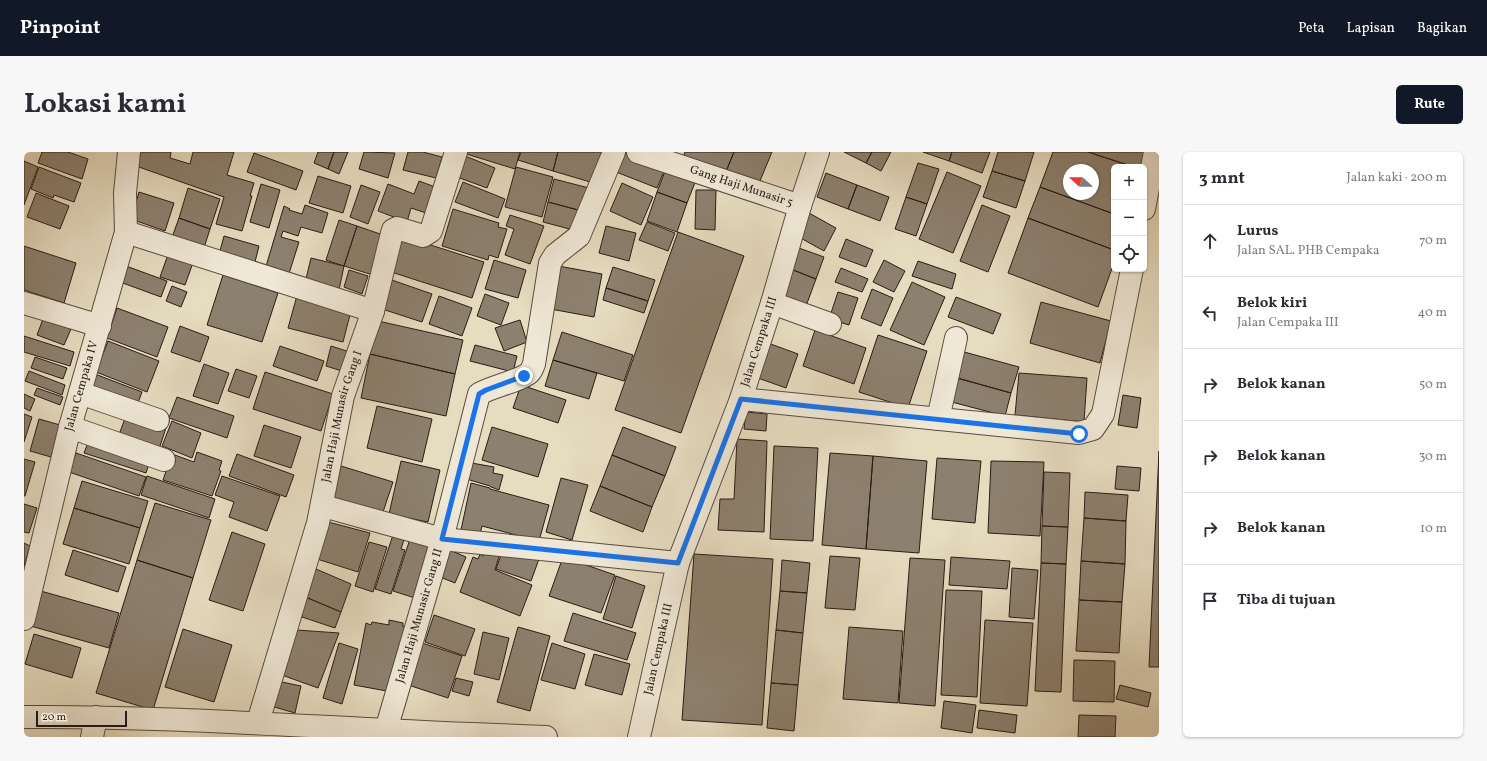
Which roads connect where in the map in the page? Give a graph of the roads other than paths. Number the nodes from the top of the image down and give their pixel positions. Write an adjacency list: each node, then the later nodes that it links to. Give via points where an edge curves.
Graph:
1 (129, 152): 9 (street, Jalan Cempaka IV, via 125,193)
2 (456, 152): 13 (street, Jalan Haji Munasir Gang I, via 431,232 423,236 397,228 393,230)
3 (614, 152): 24 (street, Jalan Haji Munasir Gang II, via 579,236 555,255 550,263 534,364 530,372 479,394)
4 (638, 152): 8 (street, Gang Haji Munasir 5)
5 (818, 152): 8 (street, Jalan Cempaka III)
6 (1155, 152): 7 (street)
7 (1146, 200)
8 (800, 206): 12 (street, Jalan Cempaka III)
9 (126, 232): 13 (street); 15 (street, Jalan Cempaka IV)
10 (1131, 272): 19 (street, via 1103,414 1093,428 1079,434)
11 (24, 303): 15 (street)
12 (772, 303): 14 (street); 18 (street, Jalan Cempaka III)
13 (373, 311): 23 (street, Jalan Haji Munasir Gang I, via 344,396)
14 (830, 324)
15 (100, 326): 17 (street, Jalan Cempaka IV)
16 (956, 338): 19 (street)
17 (80, 393): 20 (street); 21 (street, Jalan Cempaka IV)
18 (741, 399): 19 (street); 25 (street, Jalan Cempaka III)
19 (938, 419)
20 (158, 420)
21 (70, 427): 22 (street); 26 (street, Jalan Cempaka IV)
22 (164, 460)
23 (323, 506): 24 (street); 28 (street, Jalan Haji Munasir Gang I)
24 (442, 539): 25 (street); 30 (street, Jalan Haji Munasir Gang II)
25 (678, 563): 34 (street, Jalan Cempaka III)
26 (24, 619)
27 (24, 718): 29 (street)
28 (258, 722): 29 (street); 31 (street)
29 (94, 727)
30 (386, 730): 31 (street); 32 (street)
31 (308, 731)
32 (482, 736): 33 (street)
33 (546, 737)
34 (639, 737)

